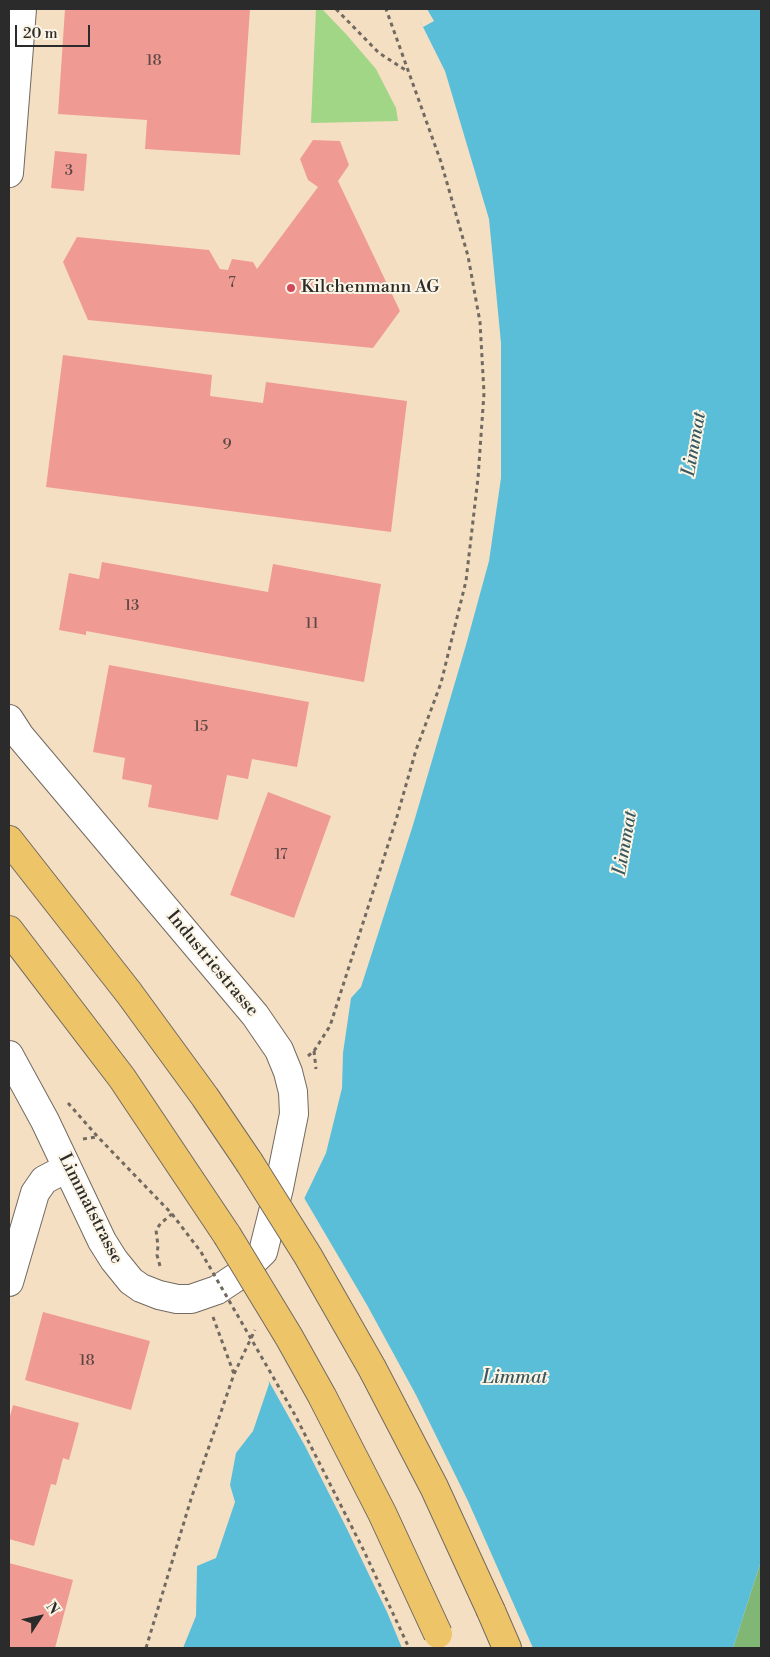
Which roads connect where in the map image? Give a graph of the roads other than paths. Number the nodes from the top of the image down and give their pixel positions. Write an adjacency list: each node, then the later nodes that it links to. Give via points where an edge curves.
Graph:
1 (22, 9): 2 (street)
2 (9, 173)
3 (9, 719): 8 (street, Industriestrasse, via 255,1015 279,1050 293,1092 294,1114)
4 (9, 840): 11 (highway, bridge, via 135,1000 276,1203 339,1308 404,1427)
5 (9, 930): 10 (highway, bridge, via 122,1078 227,1235 289,1337 382,1512)
6 (9, 1055): 7 (street, Limmatstrasse)
7 (68, 1168): 8 (street, Limmatstrasse, via 114,1260 141,1288 177,1299 205,1295 238,1276); 9 (street, via 44,1180 35,1193)
8 (262, 1252)
9 (9, 1282)
10 (444, 1648)
11 (507, 1648)

